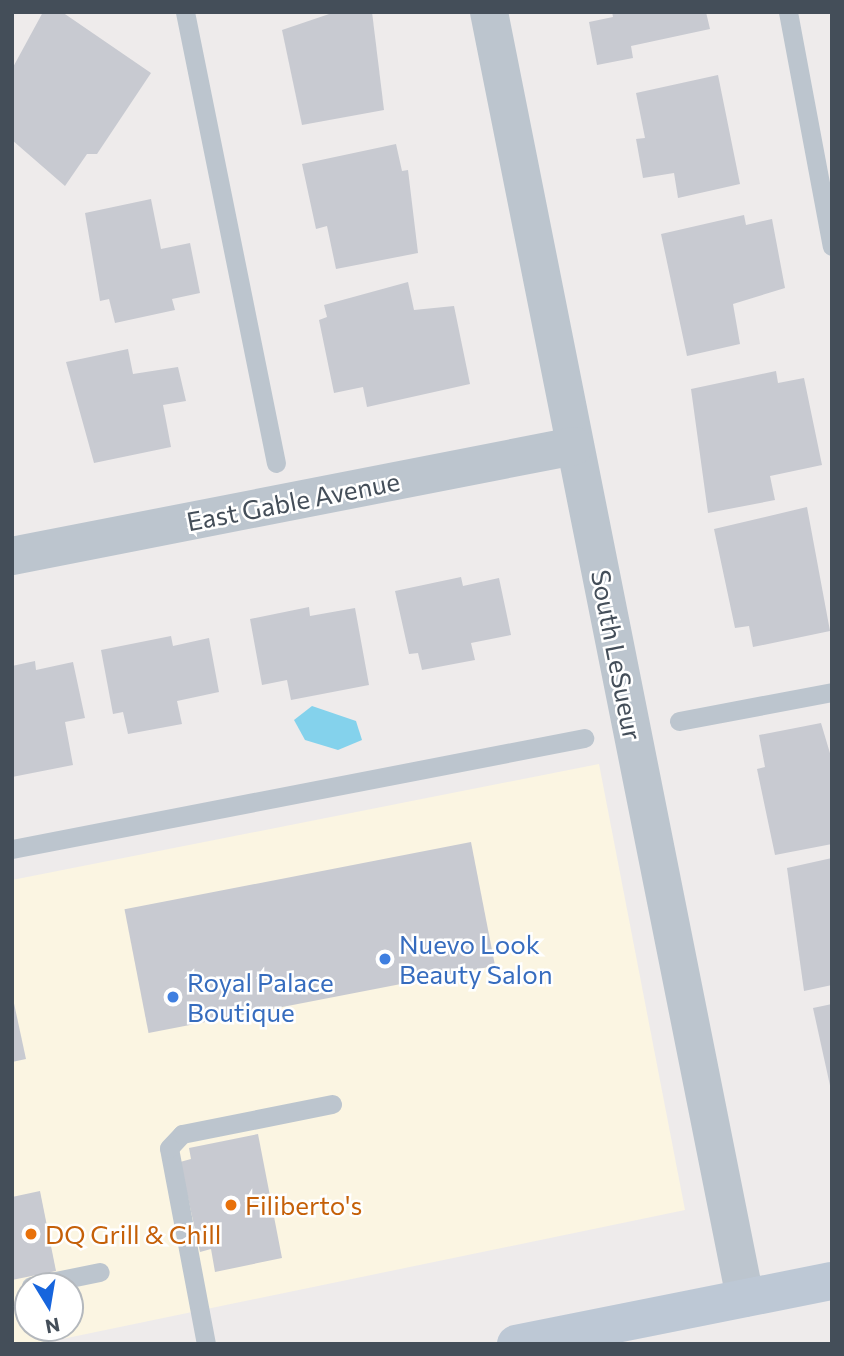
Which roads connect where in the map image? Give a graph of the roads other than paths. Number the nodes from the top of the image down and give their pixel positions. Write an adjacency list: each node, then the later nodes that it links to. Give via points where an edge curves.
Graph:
1 (185, 12): 6 (lane)
2 (489, 12): 5 (street, South LeSueur)
3 (788, 12): 4 (lane)
4 (832, 246)
5 (574, 446): 7 (street, East Gable Avenue); 16 (street, South LeSueur)
6 (276, 463)
7 (12, 556)
8 (832, 692): 9 (lane)
9 (679, 720)
10 (584, 738): 11 (lane)
11 (12, 849)
12 (332, 1104): 17 (lane, via 182,1135 169,1148)
13 (100, 1272): 14 (lane)
14 (84, 1275)
15 (832, 1281): 16 (main road)
16 (745, 1298): 18 (main road)
17 (206, 1344)
18 (516, 1344)

